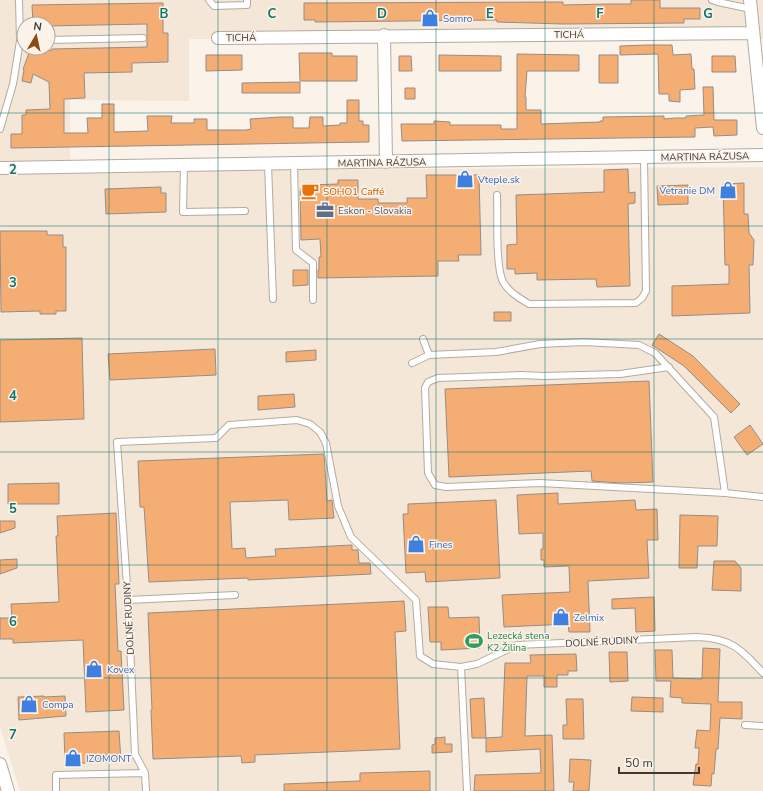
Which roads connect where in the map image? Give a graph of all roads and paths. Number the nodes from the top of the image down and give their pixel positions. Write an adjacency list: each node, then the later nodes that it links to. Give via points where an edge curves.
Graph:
1 (20, 0): 6 (lane)
2 (209, 0): 3 (lane, via 214,6 247,5)
3 (247, 0)
4 (712, 0): 5 (lane)
5 (751, 5): 7 (street)
6 (21, 16)
7 (753, 33): 8 (street, TICHÁ); 14 (street)
8 (384, 35): 10 (street, TICHÁ); 17 (street)
9 (143, 38): 11 (lane)
10 (218, 38)
11 (56, 40)
12 (19, 56): 13 (lane)
13 (0, 128)
14 (763, 128)
15 (763, 155): 16 (street, MARTINA RÁZUSA)
16 (644, 157): 17 (street, MARTINA RÁZUSA); 22 (lane, via 646,291 636,303 529,304 515,296 504,282 499,267)
17 (386, 162): 18 (street, MARTINA RÁZUSA)
18 (294, 163): 19 (street, MARTINA RÁZUSA); 25 (lane, via 296,250 313,263)
19 (268, 164): 20 (street, MARTINA RÁZUSA); 24 (lane)
20 (184, 165): 21 (street, MARTINA RÁZUSA); 23 (lane, via 183,212)
21 (0, 168)
22 (497, 195)
23 (245, 211)
24 (273, 299)
25 (313, 300)
26 (423, 339): 27 (lane)
27 (429, 355): 28 (lane); 29 (lane, via 496,352 540,344 584,342 639,345 655,353)
28 (412, 363)
29 (669, 367): 30 (lane, via 714,418); 30 (lane, via 620,374 461,377 438,378 428,382 425,388 428,473 435,485 446,487 540,483)
30 (725, 493): 31 (lane)
31 (763, 497)
32 (235, 595): 33 (lane)
33 (128, 600): 34 (lane, DOLNÉ RUDINY, via 116,442 216,438 229,425 297,420 310,424 320,432 326,443 338,506 351,537 416,600 420,656 433,664); 39 (lane, DOLNÉ RUDINY, via 135,754)
34 (461, 667): 35 (lane, DOLNÉ RUDINY, via 477,664 517,645 697,637 724,640 746,654); 43 (lane)
35 (763, 673)
36 (745, 725): 37 (lane)
37 (763, 726)
38 (0, 764): 40 (street)
39 (145, 773): 41 (lane, via 56,775); 42 (lane, DOLNÉ RUDINY)
40 (8, 791)
41 (56, 791)
42 (146, 791)
43 (467, 791)

